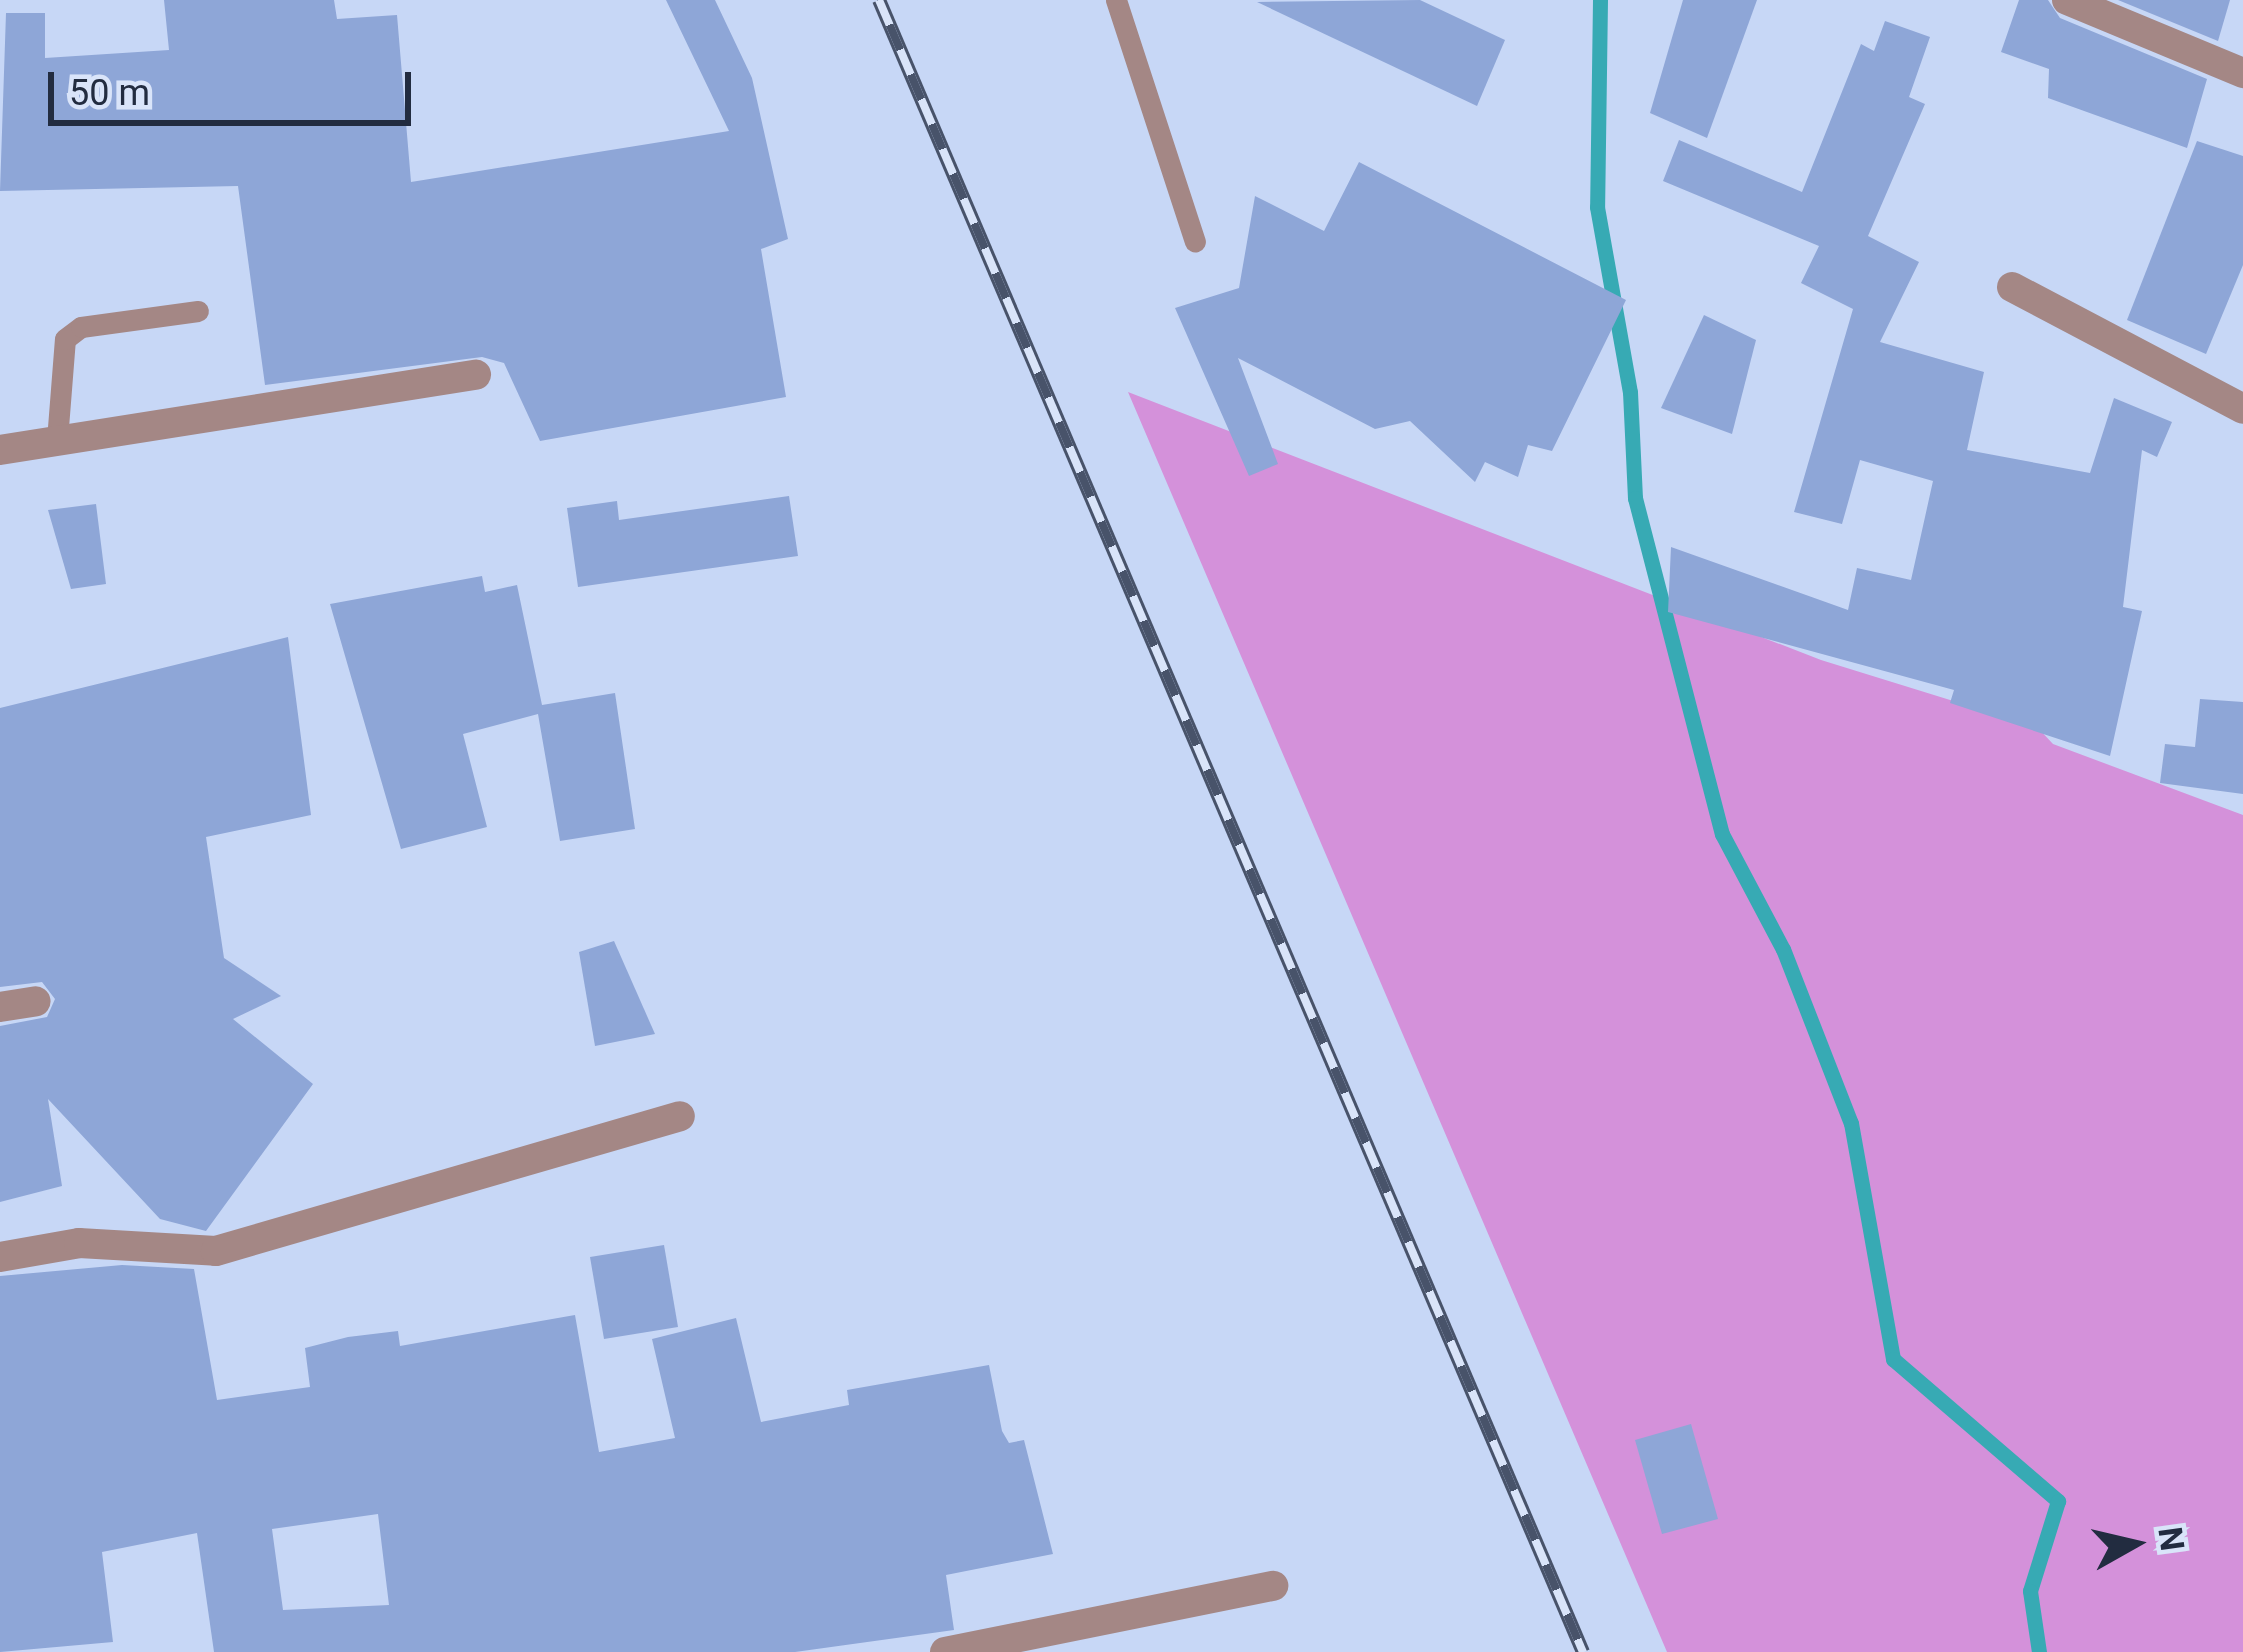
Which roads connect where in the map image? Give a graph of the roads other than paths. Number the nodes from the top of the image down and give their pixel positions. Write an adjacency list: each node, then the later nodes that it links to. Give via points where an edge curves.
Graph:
1 (1116, 0): 4 (lane)
2 (2067, 0): 3 (street)
3 (2243, 73)
4 (1195, 241)
5 (2012, 287): 8 (street)
6 (198, 311): 9 (lane, via 81,327 65,339)
7 (476, 375): 9 (street)
8 (2243, 409)
9 (57, 440): 10 (street)
10 (0, 450)
11 (36, 1001): 12 (street)
12 (0, 1006)
13 (680, 1116): 14 (street, via 216,1251 79,1243)
14 (0, 1257)
15 (1273, 1586): 16 (street)
16 (945, 1652)

